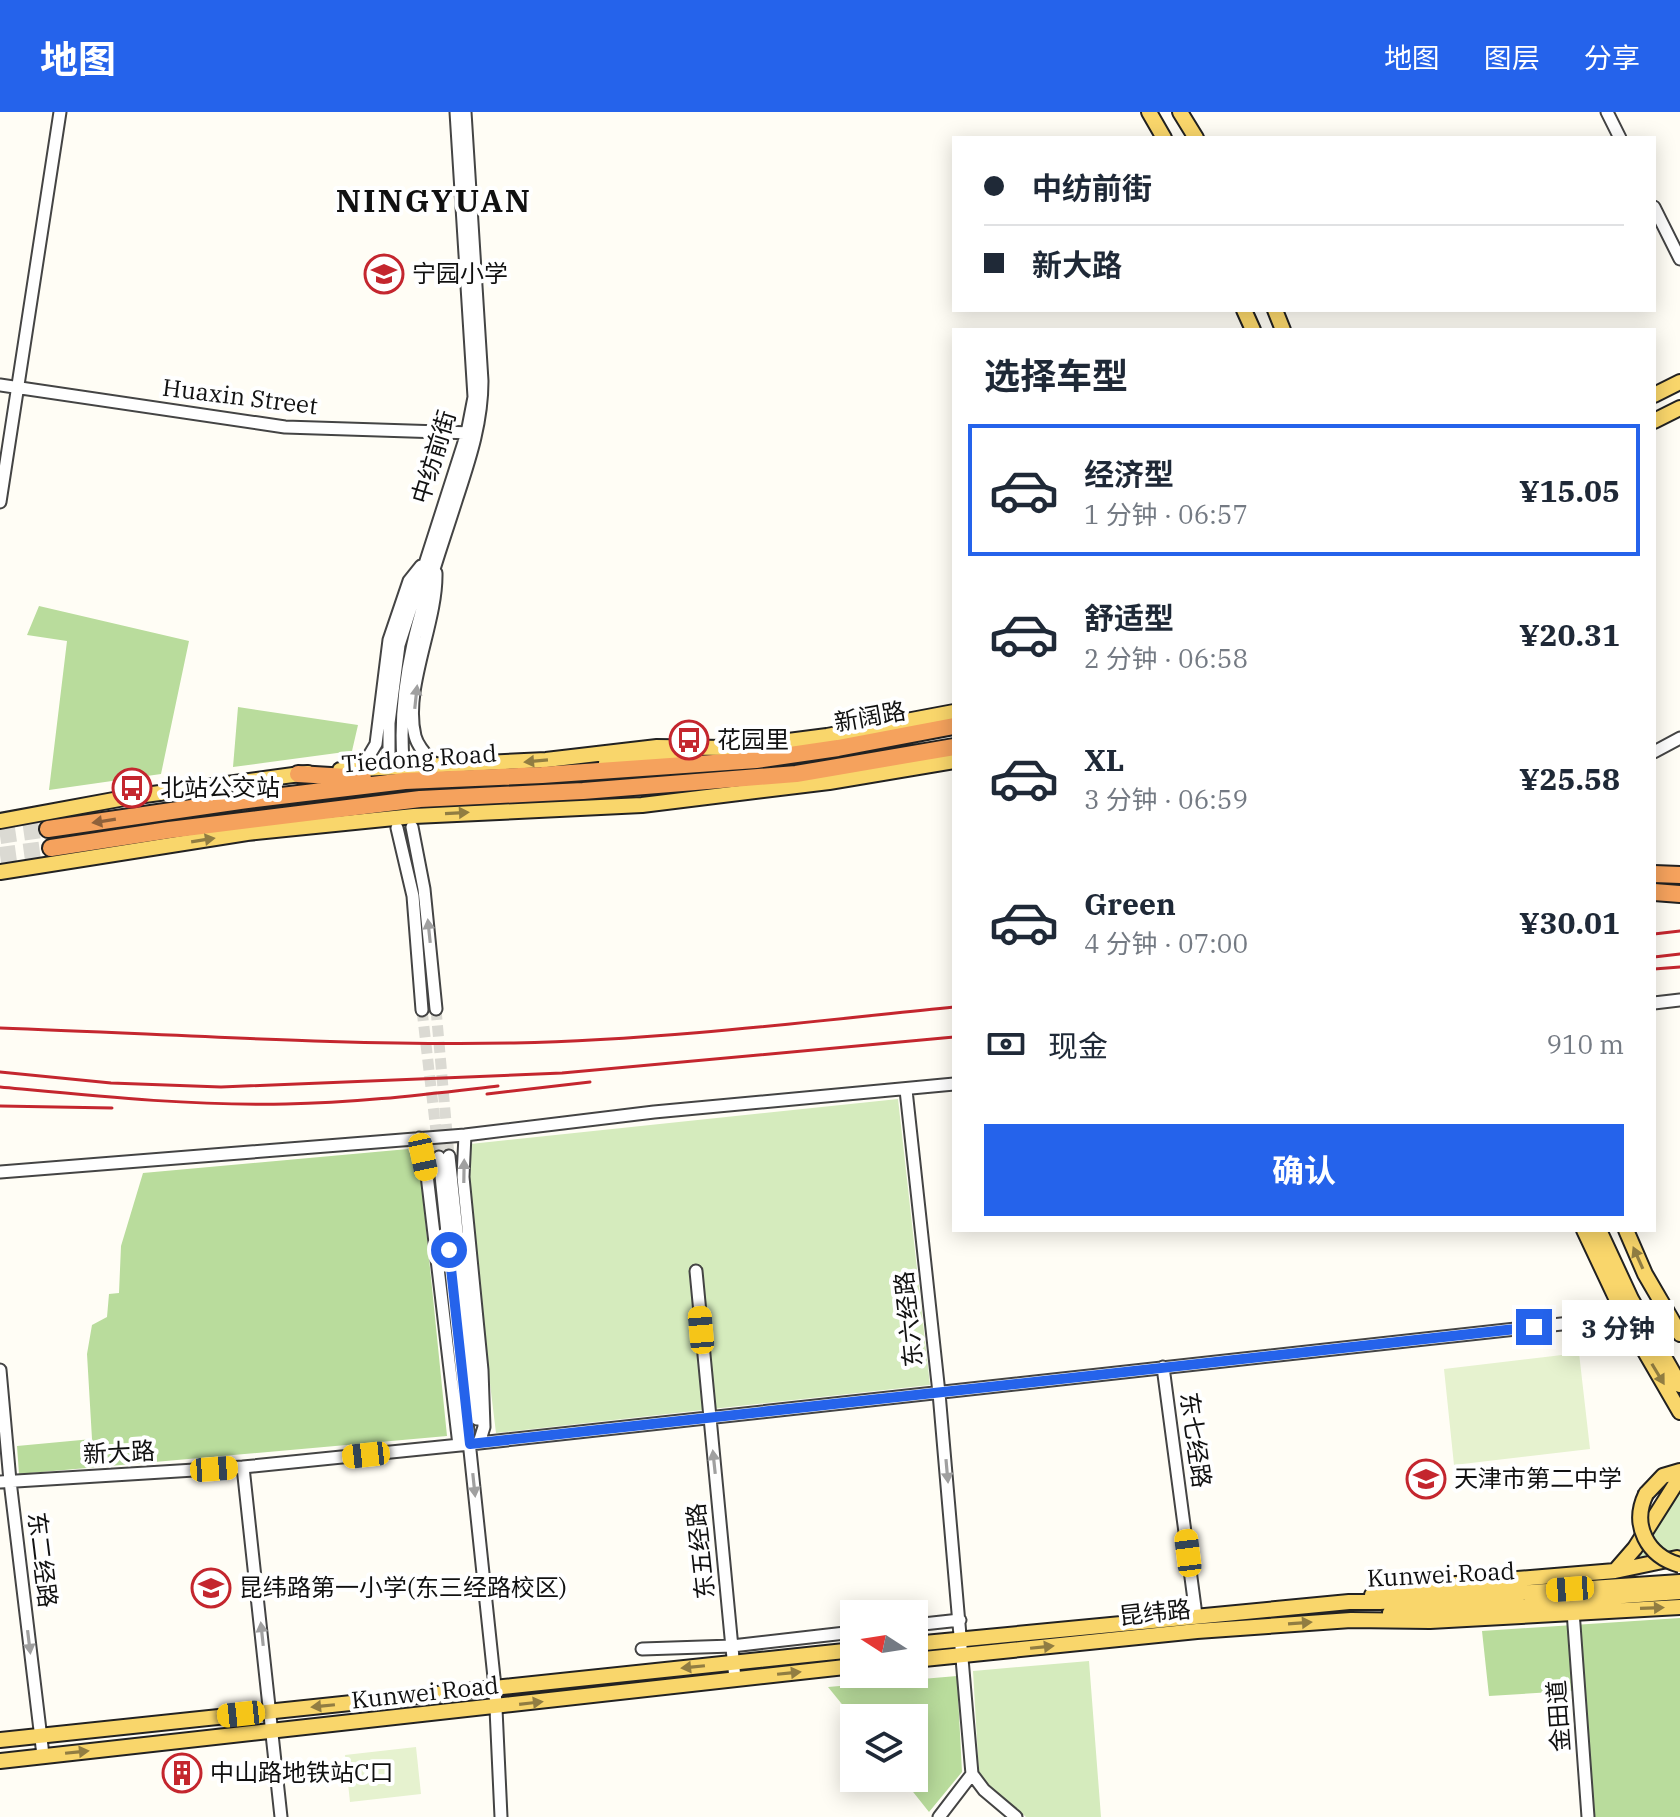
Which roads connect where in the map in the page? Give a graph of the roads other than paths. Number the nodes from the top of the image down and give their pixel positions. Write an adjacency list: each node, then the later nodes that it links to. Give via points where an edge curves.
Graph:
1 (60, 112): 14 (street)
2 (456, 112): 18 (street, 中纺前街)
3 (465, 112): 18 (street, via 482,381)
4 (1149, 112): 7 (main road)
5 (1180, 112): 8 (main road)
6 (1607, 112): 9 (street)
7 (1163, 136)
8 (1195, 136)
9 (1619, 136)
10 (1656, 211): 11 (street)
11 (1680, 259)
12 (1680, 382): 15 (main road)
13 (0, 385): 14 (street, Huaxin Street)
14 (16, 388): 18 (street, Huaxin Street, via 285,427); 19 (street)
15 (1656, 394)
16 (1680, 408): 17 (main road)
17 (1656, 420)
18 (472, 433): 20 (street, 中纺前街)
19 (0, 502)
20 (430, 565): 28 (street, 中纺前街, via 395,671); 29 (street, via 401,711); 31 (street, one-way to 20, via 416,739 413,723 434,605); 32 (street, via 409,581 389,640 376,744)
21 (952, 712): 25 (main road)
22 (952, 726): 27 (highway, 新阔路)
23 (1680, 738): 26 (street)
24 (952, 747): 34 (highway, 新阔路)
25 (726, 748): 31 (main road, one-way to 31, via 657,747); 35 (main road)
26 (1656, 751)
27 (794, 754): 35 (highway, Tiedong Road)
28 (389, 760)
29 (403, 760)
30 (952, 761): 38 (main road)
31 (437, 767): 32 (main road)
32 (354, 770): 33 (main road)
33 (298, 774): 36 (highway); 40 (main road)
34 (796, 774): 37 (highway, Tiedong Road)
35 (542, 775): 36 (highway, Tiedong Road)
36 (405, 781): 44 (highway, Tiedong Road, one-way to 44)
37 (583, 791): 38 (main road, via 606,796); 39 (highway, Tiedong Road)
38 (708, 796): 42 (main road, one-way to 38)
39 (402, 801): 42 (main road); 45 (highway, Tiedong Road)
40 (0, 821)
41 (412, 827): 53 (street, one-way to 41)
42 (296, 828): 46 (main road, one-way to 42)
43 (397, 828): 54 (street, via 413,896)
44 (48, 829)
45 (51, 848)
46 (0, 872)
47 (1656, 874): 48 (highway)
48 (1680, 875)
49 (1656, 892): 50 (highway)
50 (1680, 894)
51 (1680, 1000): 52 (street)
52 (1656, 1003)
53 (436, 1009)
54 (422, 1010)
55 (952, 1084): 56 (street)
56 (906, 1090): 57 (street); 73 (street, 东六经路)
57 (465, 1135): 58 (street); 76 (street, one-way to 57, via 484,1427 463,1177)
58 (419, 1138): 60 (street); 76 (street)
59 (444, 1157): 76 (street)
60 (0, 1172)
61 (1585, 1232): 67 (main road)
62 (1600, 1232): 72 (main road)
63 (1609, 1232): 69 (main road)
64 (1627, 1232): 66 (main road, one-way to 64)
65 (696, 1271): 75 (street, 东五经路)
66 (1674, 1313): 68 (main road)
67 (1625, 1317): 70 (street, 新大路); 74 (main road, one-way to 74)
68 (1680, 1334)
69 (1680, 1366)
70 (1163, 1367): 73 (street, 新大路); 89 (street, 东七经路)
71 (0, 1370): 79 (street, 东二经路)
72 (1680, 1385)
73 (939, 1393): 75 (street, 新大路); 90 (street, 东六经路, one-way to 90)
74 (1680, 1412)
75 (709, 1418): 76 (street, 新大路); 96 (street, 东五经路, one-way to 75)
76 (469, 1444): 77 (street, 新大路); 104 (street, one-way to 104)
77 (243, 1467): 79 (street, 新大路); 106 (street, one-way to 77)
78 (1680, 1474): 81 (main road, bridge, via 1663,1476 1651,1486 1640,1522 1654,1551); 82 (main road)
79 (5, 1482): 108 (street, 东二经路, one-way to 108)
80 (1680, 1558): 82 (main road)
81 (1680, 1565)
82 (1615, 1571): 85 (main road, via 1431,1586)
83 (1680, 1582): 86 (main road, Kunwei Road)
84 (1680, 1592): 86 (main road, Kunwei Road)
85 (1349, 1602): 86 (main road, Kunwei Road); 89 (main road, 昆纬路)
86 (1422, 1604): 91 (main road, Kunwei Road)
87 (1680, 1607): 88 (main road, one-way to 87)
88 (1573, 1611): 91 (main road, via 1430,1621); 117 (street, 金田道)
89 (1196, 1615): 94 (main road, 昆纬路)
90 (960, 1620): 92 (street); 94 (street, 东六经路)
91 (1351, 1620): 99 (main road, 昆纬路, one-way to 91)
92 (928, 1623)
93 (840, 1634): 96 (street)
94 (962, 1639): 95 (main road); 99 (street, 东六经路)
95 (928, 1643)
96 (732, 1646): 97 (street); 101 (street, 东五经路)
97 (642, 1649)
98 (840, 1652): 101 (main road, Kunwei Road)
99 (964, 1655): 100 (main road); 112 (street, 东六经路)
100 (928, 1659)
101 (734, 1663): 103 (street, 东五经路); 104 (main road, Kunwei Road, one-way to 104)
102 (840, 1668): 103 (main road, Kunwei Road, one-way to 102)
103 (735, 1679): 105 (main road, Kunwei Road, one-way to 103)
104 (495, 1687): 105 (street); 106 (main road, Kunwei Road, one-way to 106)
105 (495, 1707): 107 (main road, Kunwei Road); 114 (street)
106 (270, 1711): 107 (street); 108 (main road, Kunwei Road)
107 (272, 1731): 110 (main road, Kunwei Road, one-way to 107); 113 (street)
108 (41, 1735): 109 (main road, Kunwei Road); 110 (street, 东二经路)
109 (0, 1740)
110 (43, 1755): 111 (main road, Kunwei Road)
111 (0, 1761)
112 (972, 1774): 115 (street); 116 (street)
113 (281, 1817)
114 (501, 1817)
115 (939, 1817)
116 (1016, 1817)
117 (1588, 1817)

